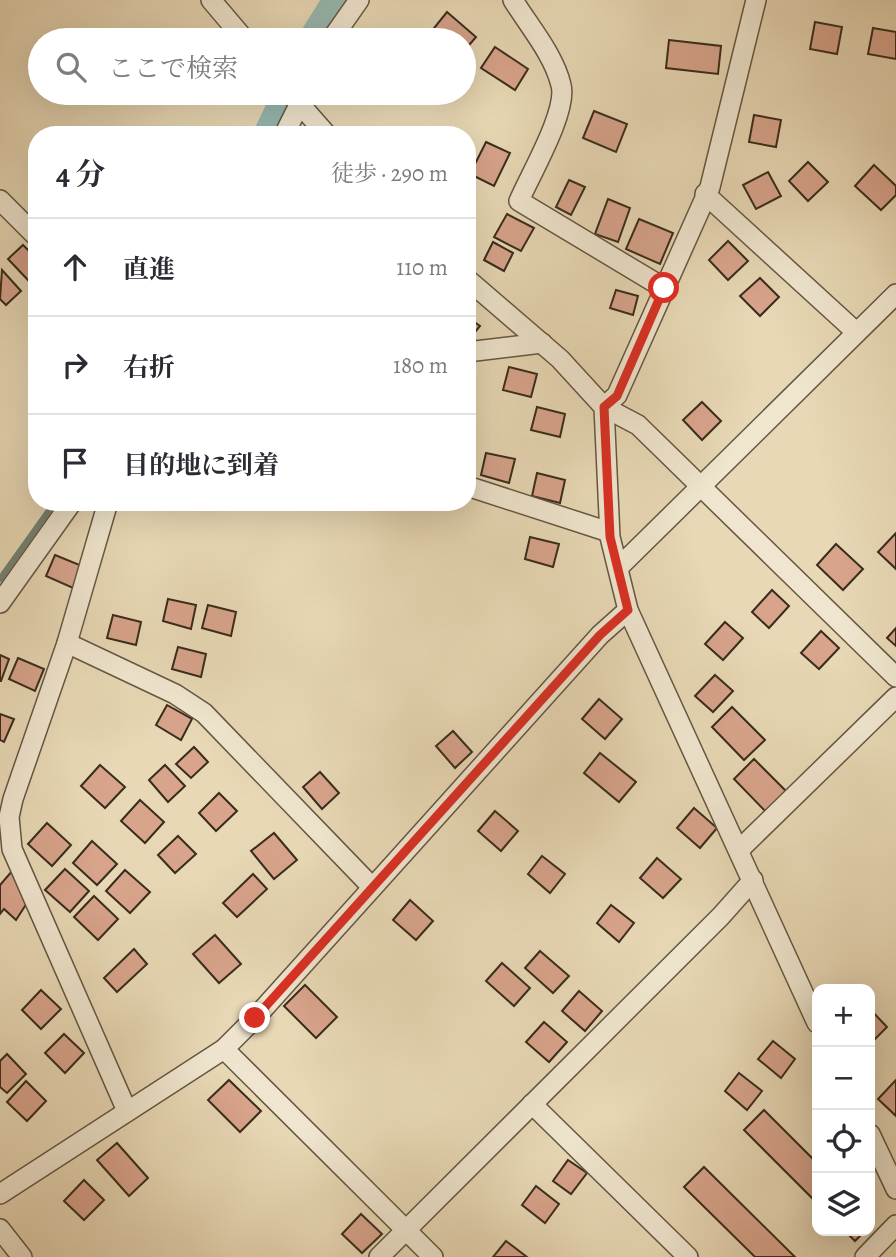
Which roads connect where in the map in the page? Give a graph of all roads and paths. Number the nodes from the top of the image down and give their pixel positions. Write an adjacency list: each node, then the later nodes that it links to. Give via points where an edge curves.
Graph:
1 (211, 0): 5 (street)
2 (359, 0): 6 (street)
3 (513, 0): 15 (street, via 556,69 562,87 561,107 519,201)
4 (757, 0): 11 (street, via 732,107)
5 (235, 28)
6 (339, 28)
7 (294, 105): 9 (street)
8 (303, 105): 10 (street)
9 (287, 126)
10 (320, 126)
11 (705, 194): 15 (street); 17 (street)
12 (0, 200): 13 (street)
13 (28, 228)
14 (476, 287): 18 (street)
15 (664, 288): 20 (street, via 617,396)
16 (896, 293): 17 (street)
17 (856, 332): 21 (street)
18 (542, 343): 19 (street); 20 (street)
19 (476, 351)
20 (604, 407): 21 (street, via 638,425); 25 (street)
21 (701, 486): 26 (street); 30 (street)
22 (476, 489): 25 (street)
23 (66, 511): 27 (street)
24 (105, 511): 29 (street)
25 (609, 532): 26 (street)
26 (619, 567): 28 (street)
27 (0, 603)
28 (628, 610): 32 (street); 35 (street, via 600,635)
29 (67, 643): 33 (street, via 13,799); 35 (street, via 175,694 204,713)
30 (896, 677)
31 (896, 697): 32 (street)
32 (738, 850): 34 (street)
33 (6, 855): 39 (street)
34 (753, 880): 36 (street); 38 (street)
35 (372, 887): 37 (street)
36 (812, 1012)
37 (224, 1049): 39 (street); 45 (street)
38 (532, 1104): 45 (street); 49 (street)
39 (127, 1111): 42 (street)
40 (875, 1144): 41 (street)
41 (896, 1189)
42 (0, 1194)
43 (896, 1225): 50 (street)
44 (0, 1229): 46 (street)
45 (406, 1229): 47 (street); 48 (street)
46 (22, 1257)
47 (379, 1257)
48 (433, 1257)
49 (688, 1257)
50 (865, 1257)

